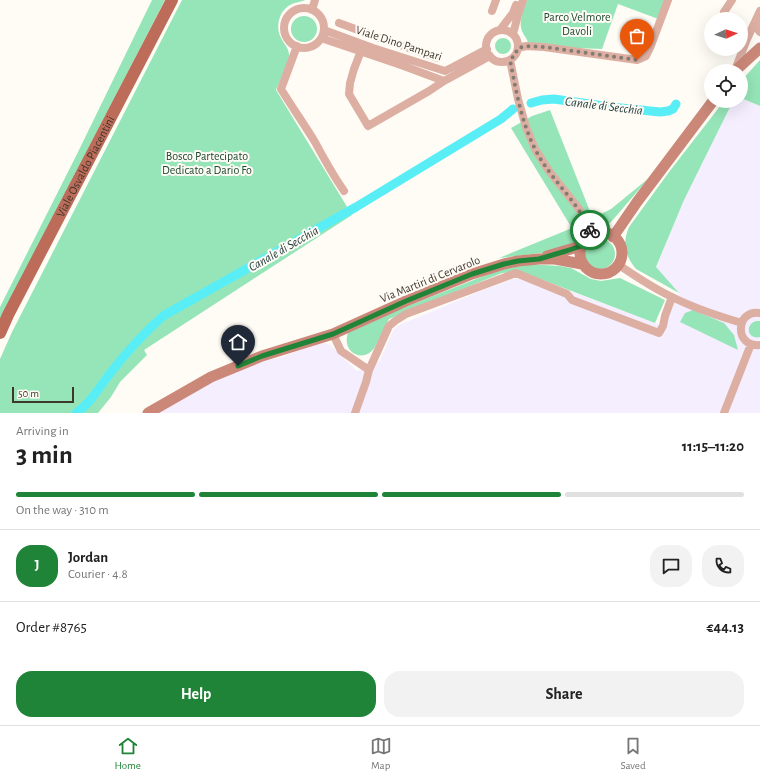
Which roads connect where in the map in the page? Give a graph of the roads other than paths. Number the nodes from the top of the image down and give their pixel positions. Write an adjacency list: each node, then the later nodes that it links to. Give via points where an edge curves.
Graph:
1 (172, 0): 41 (main road, Viale Osvaldo Piacentini)
2 (316, 0): 8 (street)
3 (496, 0): 9 (street)
4 (517, 0): 14 (street, via 513,13)
5 (523, 0): 17 (street)
6 (668, 0): 21 (street, via 646,56 637,60 544,47)
7 (732, 0): 11 (street)
8 (312, 10): 16 (street, via 321,18); 19 (street, via 300,8 286,20 284,26 287,38)
9 (492, 11)
10 (760, 11): 12 (street)
11 (724, 12)
12 (756, 21): 15 (street); 27 (street)
13 (339, 23): 18 (street)
14 (500, 30): 17 (street); 24 (street, via 489,37)
15 (760, 32)
16 (322, 34): 19 (street, via 313,45); 20 (street, Viale Dino Pampari); 23 (street, Viale Dino Pampari)
17 (513, 34): 21 (street, via 518,41)
18 (377, 37): 20 (street); 25 (street)
19 (297, 46): 31 (street, via 282,88)
20 (373, 48): 24 (street, Viale Dino Pampari, via 444,71)
21 (518, 48): 26 (street)
22 (760, 48): 28 (main road)
23 (361, 51): 29 (street, Viale Dino Pampari); 29 (street, Viale Dino Pampari, via 354,68 349,94 368,126)
24 (489, 53): 26 (street, via 495,60); 29 (street, Viale Dino Pampari)
25 (438, 58)
26 (510, 60): 32 (street, via 518,99 535,149 579,209)
27 (738, 64)
28 (743, 64)
29 (444, 81)
30 (708, 108): 33 (main road)
31 (344, 190)
32 (592, 234): 33 (main road, via 603,232); 34 (main road, Via Martiri di Cervarolo)
33 (613, 237): 37 (main road, via 621,247)
34 (581, 246): 35 (main road, Via Martiri di Cervarolo); 36 (main road, via 579,255)
35 (539, 259): 36 (main road, Via Martiri di Cervarolo); 42 (main road, Via Martiri di Cervarolo, via 504,264 472,274)
36 (582, 264): 37 (main road, Via Martiri di Cervarolo, via 591,273 603,275)
37 (618, 265): 38 (street)
38 (672, 297): 40 (street); 45 (street, Via Martiri di Cervarolo, via 659,332 572,300 567,294 516,273 395,320 389,326)
39 (760, 313): 40 (street, via 748,316)
40 (742, 323): 43 (street, via 741,334)
41 (0, 333)
42 (333, 334): 45 (street, via 341,351); 46 (main road, Via Martiri di Cervarolo, via 262,356 211,377)
43 (751, 344): 44 (street); 48 (street)
44 (760, 345)
45 (369, 370): 47 (street, Via Martiri di Cervarolo)
46 (148, 413)
47 (355, 413)
48 (724, 413)

